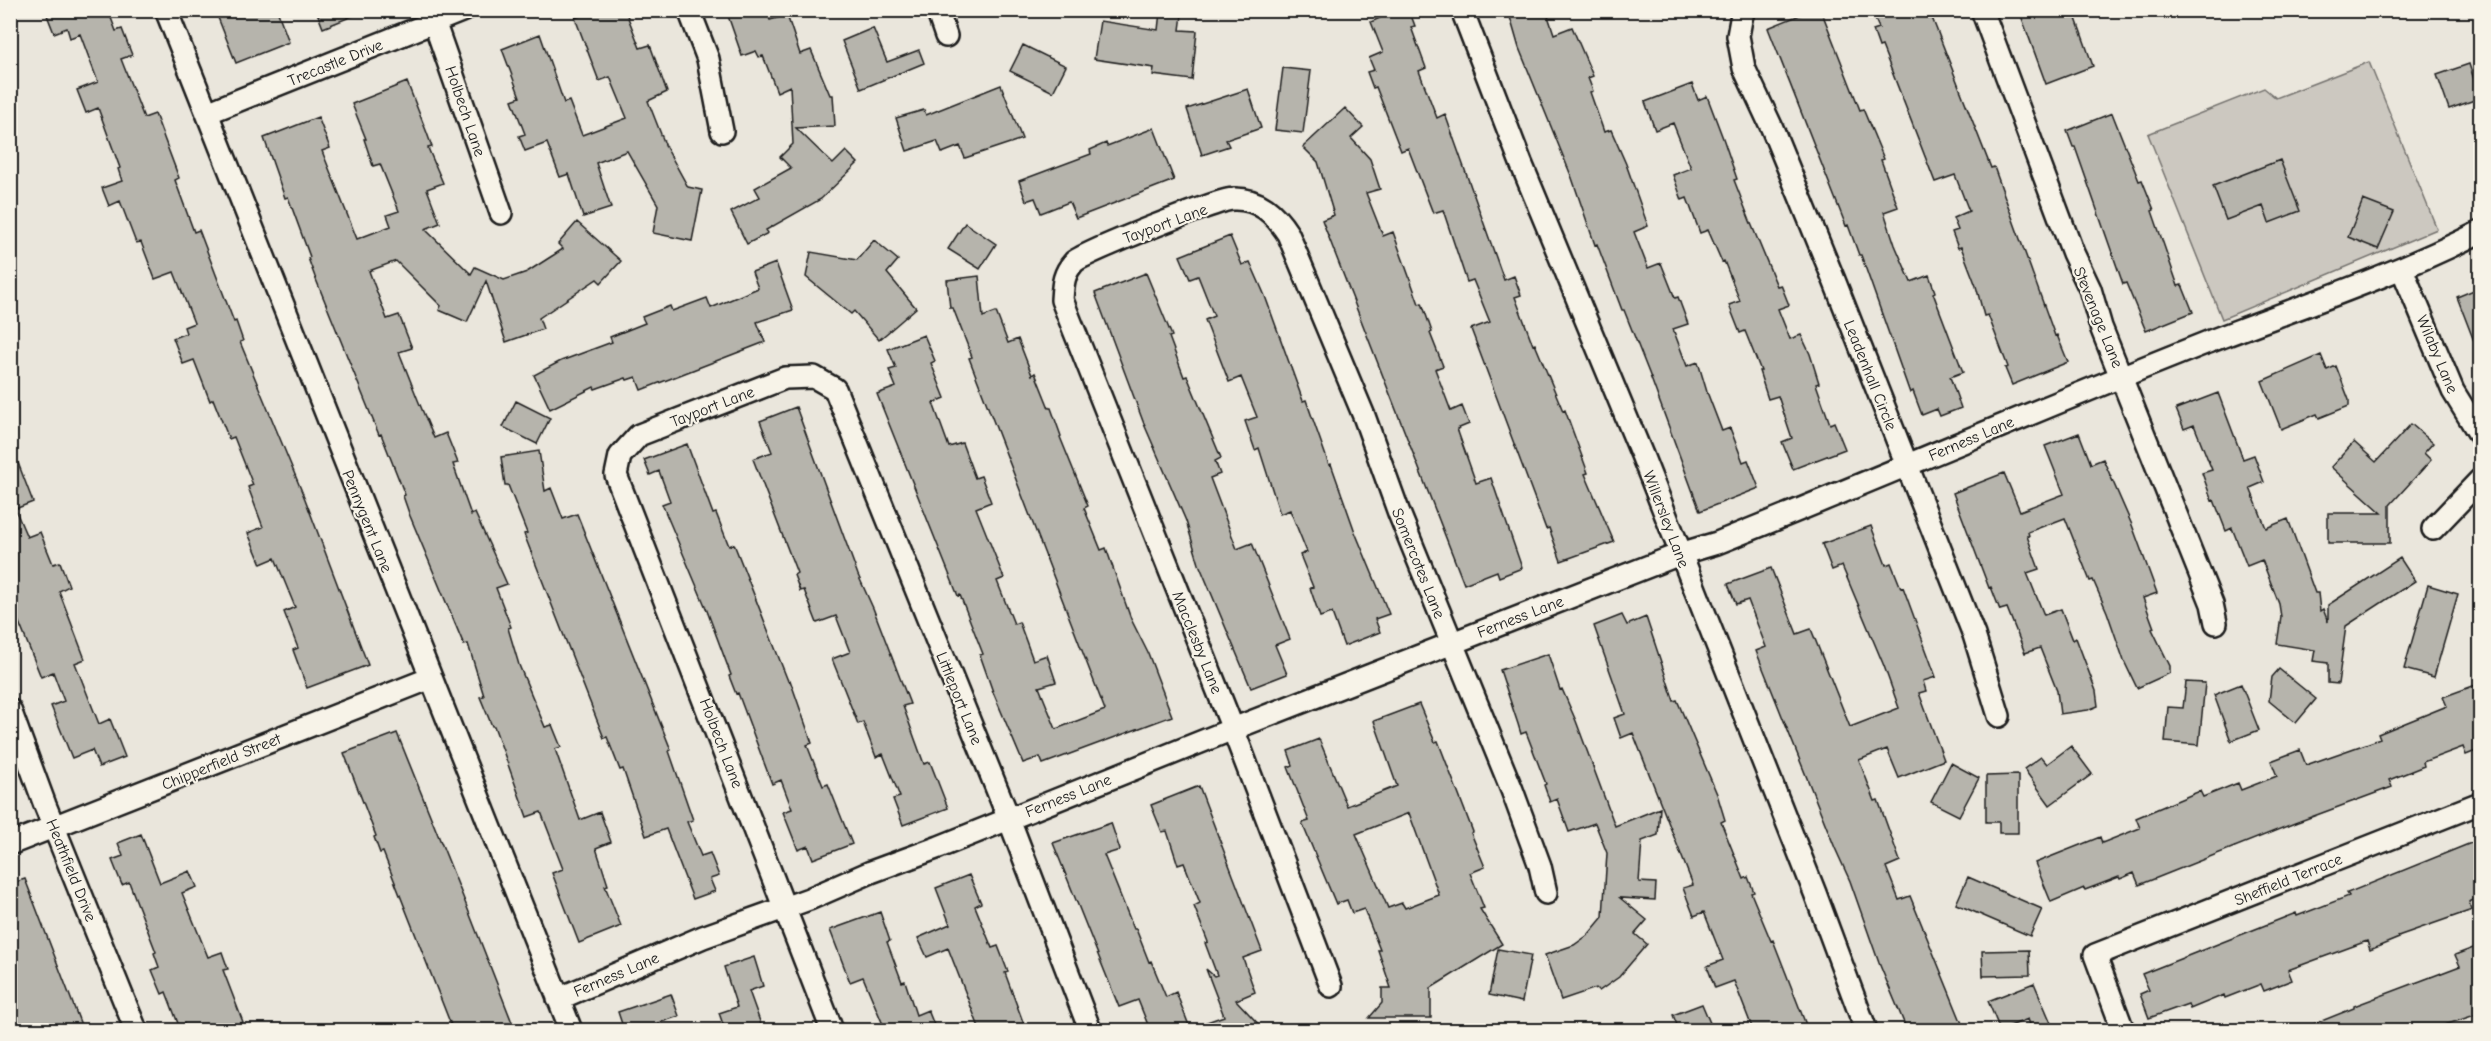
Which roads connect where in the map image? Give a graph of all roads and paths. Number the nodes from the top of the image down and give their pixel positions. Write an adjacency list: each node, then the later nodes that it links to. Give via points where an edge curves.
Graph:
1 (166, 10): 10 (street, Pennygent Lane)
2 (464, 10): 8 (street, Trecastle Drive)
3 (690, 10): 11 (street, via 708,59)
4 (937, 10): 9 (street)
5 (1462, 10): 24 (street, Willersley Lane)
6 (1745, 10): 21 (street, Leadenhall Circle, via 1738,36 1744,68 1772,128)
7 (1982, 10): 18 (street, Stevenage Lane)
8 (433, 16): 10 (street, Trecastle Drive); 12 (street, Holbech Lane)
9 (946, 36)
10 (207, 113): 27 (street, Pennygent Lane)
11 (723, 131)
12 (501, 213)
13 (2481, 232): 15 (street, Ferness Lane)
14 (1288, 234): 16 (street, Tayport Lane, via 1275,215 1258,204 1232,199 1101,247 1075,261 1063,277); 26 (street, Somercotes Lane, via 1364,416)
15 (2402, 269): 18 (street, Ferness Lane); 19 (street, Wilaby Lane, via 2453,391)
16 (1062, 300): 30 (street, Macclesby Lane)
17 (814, 377): 20 (street, Tayport Lane, via 785,378 639,435); 32 (street, Littleport Lane, via 835,389)
18 (2122, 377): 21 (street, Ferness Lane); 25 (street, Stevenage Lane, via 2212,604)
19 (2481, 435)
20 (620, 456): 36 (street, Holbech Lane, via 616,476)
21 (1907, 464): 24 (street, Ferness Lane, via 1736,536); 29 (street, Leadenhall Circle, via 1974,635)
22 (2481, 480): 23 (street)
23 (2433, 529)
24 (1680, 554): 26 (street, Ferness Lane); 43 (street, Willersley Lane)
25 (2216, 623)
26 (1451, 643): 30 (street, Ferness Lane); 35 (street, Somercotes Lane, via 1512,790)
27 (430, 678): 33 (street, Chipperfield Street); 38 (street, Pennygent Lane)
28 (10, 710): 33 (street, Heathfield Drive)
29 (1999, 716)
30 (1233, 729): 32 (street, Ferness Lane); 37 (street, Macclesby Lane)
31 (2481, 803): 44 (street, Sheffield Terrace, via 2095,955)
32 (1009, 819): 36 (street, Ferness Lane); 42 (street, Littleport Lane)
33 (56, 826): 34 (street, Chipperfield Street); 39 (street, Heathfield Drive)
34 (10, 844)
35 (1546, 893)
36 (785, 907): 38 (street, Ferness Lane); 41 (street, Holbech Lane)
37 (1331, 986)
38 (558, 999): 40 (street, Pennygent Lane)
39 (136, 1030)
40 (571, 1030)
41 (832, 1030)
42 (1090, 1030)
43 (1866, 1030)
44 (2123, 1030)

